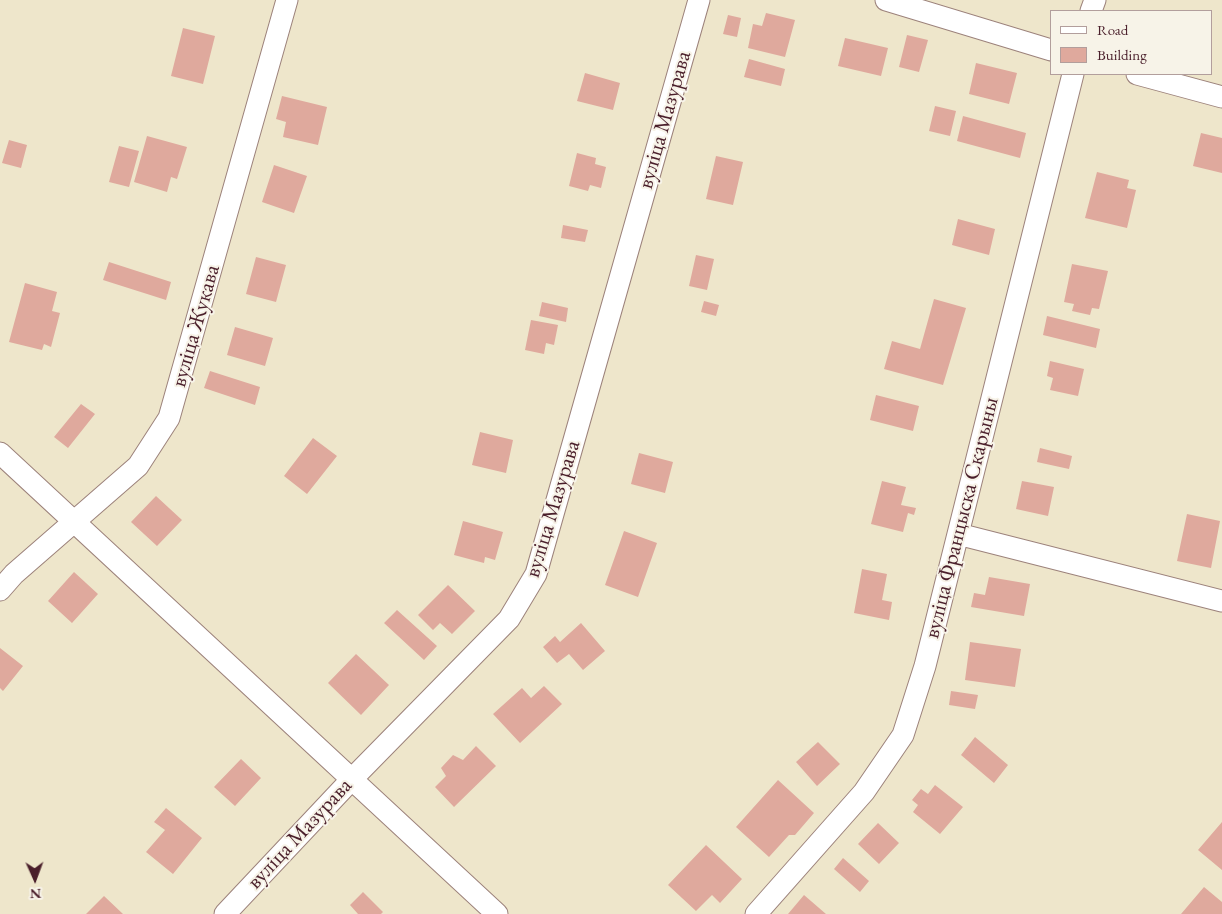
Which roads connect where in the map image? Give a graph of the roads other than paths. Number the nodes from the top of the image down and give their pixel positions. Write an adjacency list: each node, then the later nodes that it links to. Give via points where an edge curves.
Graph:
1 (287, 0): 9 (street, вуліца Жукава, via 169,418 138,466)
2 (698, 0): 13 (street, вуліца Мазурава, via 536,574 509,619)
3 (886, 0): 4 (street)
4 (1050, 50)
5 (1073, 75): 10 (street, вуліца Францыска Скарыны)
6 (1141, 75): 7 (street)
7 (1222, 97)
8 (0, 453): 9 (street)
9 (75, 521): 11 (street, вуліца Жукава); 13 (street)
10 (958, 534): 12 (street); 16 (street, вуліца Францыска Скарыны, via 925,666 903,735 864,792)
11 (0, 590)
12 (1222, 602)
13 (352, 779): 14 (street, вуліца Мазурава); 15 (street)
14 (225, 914)
15 (497, 914)
16 (756, 914)

